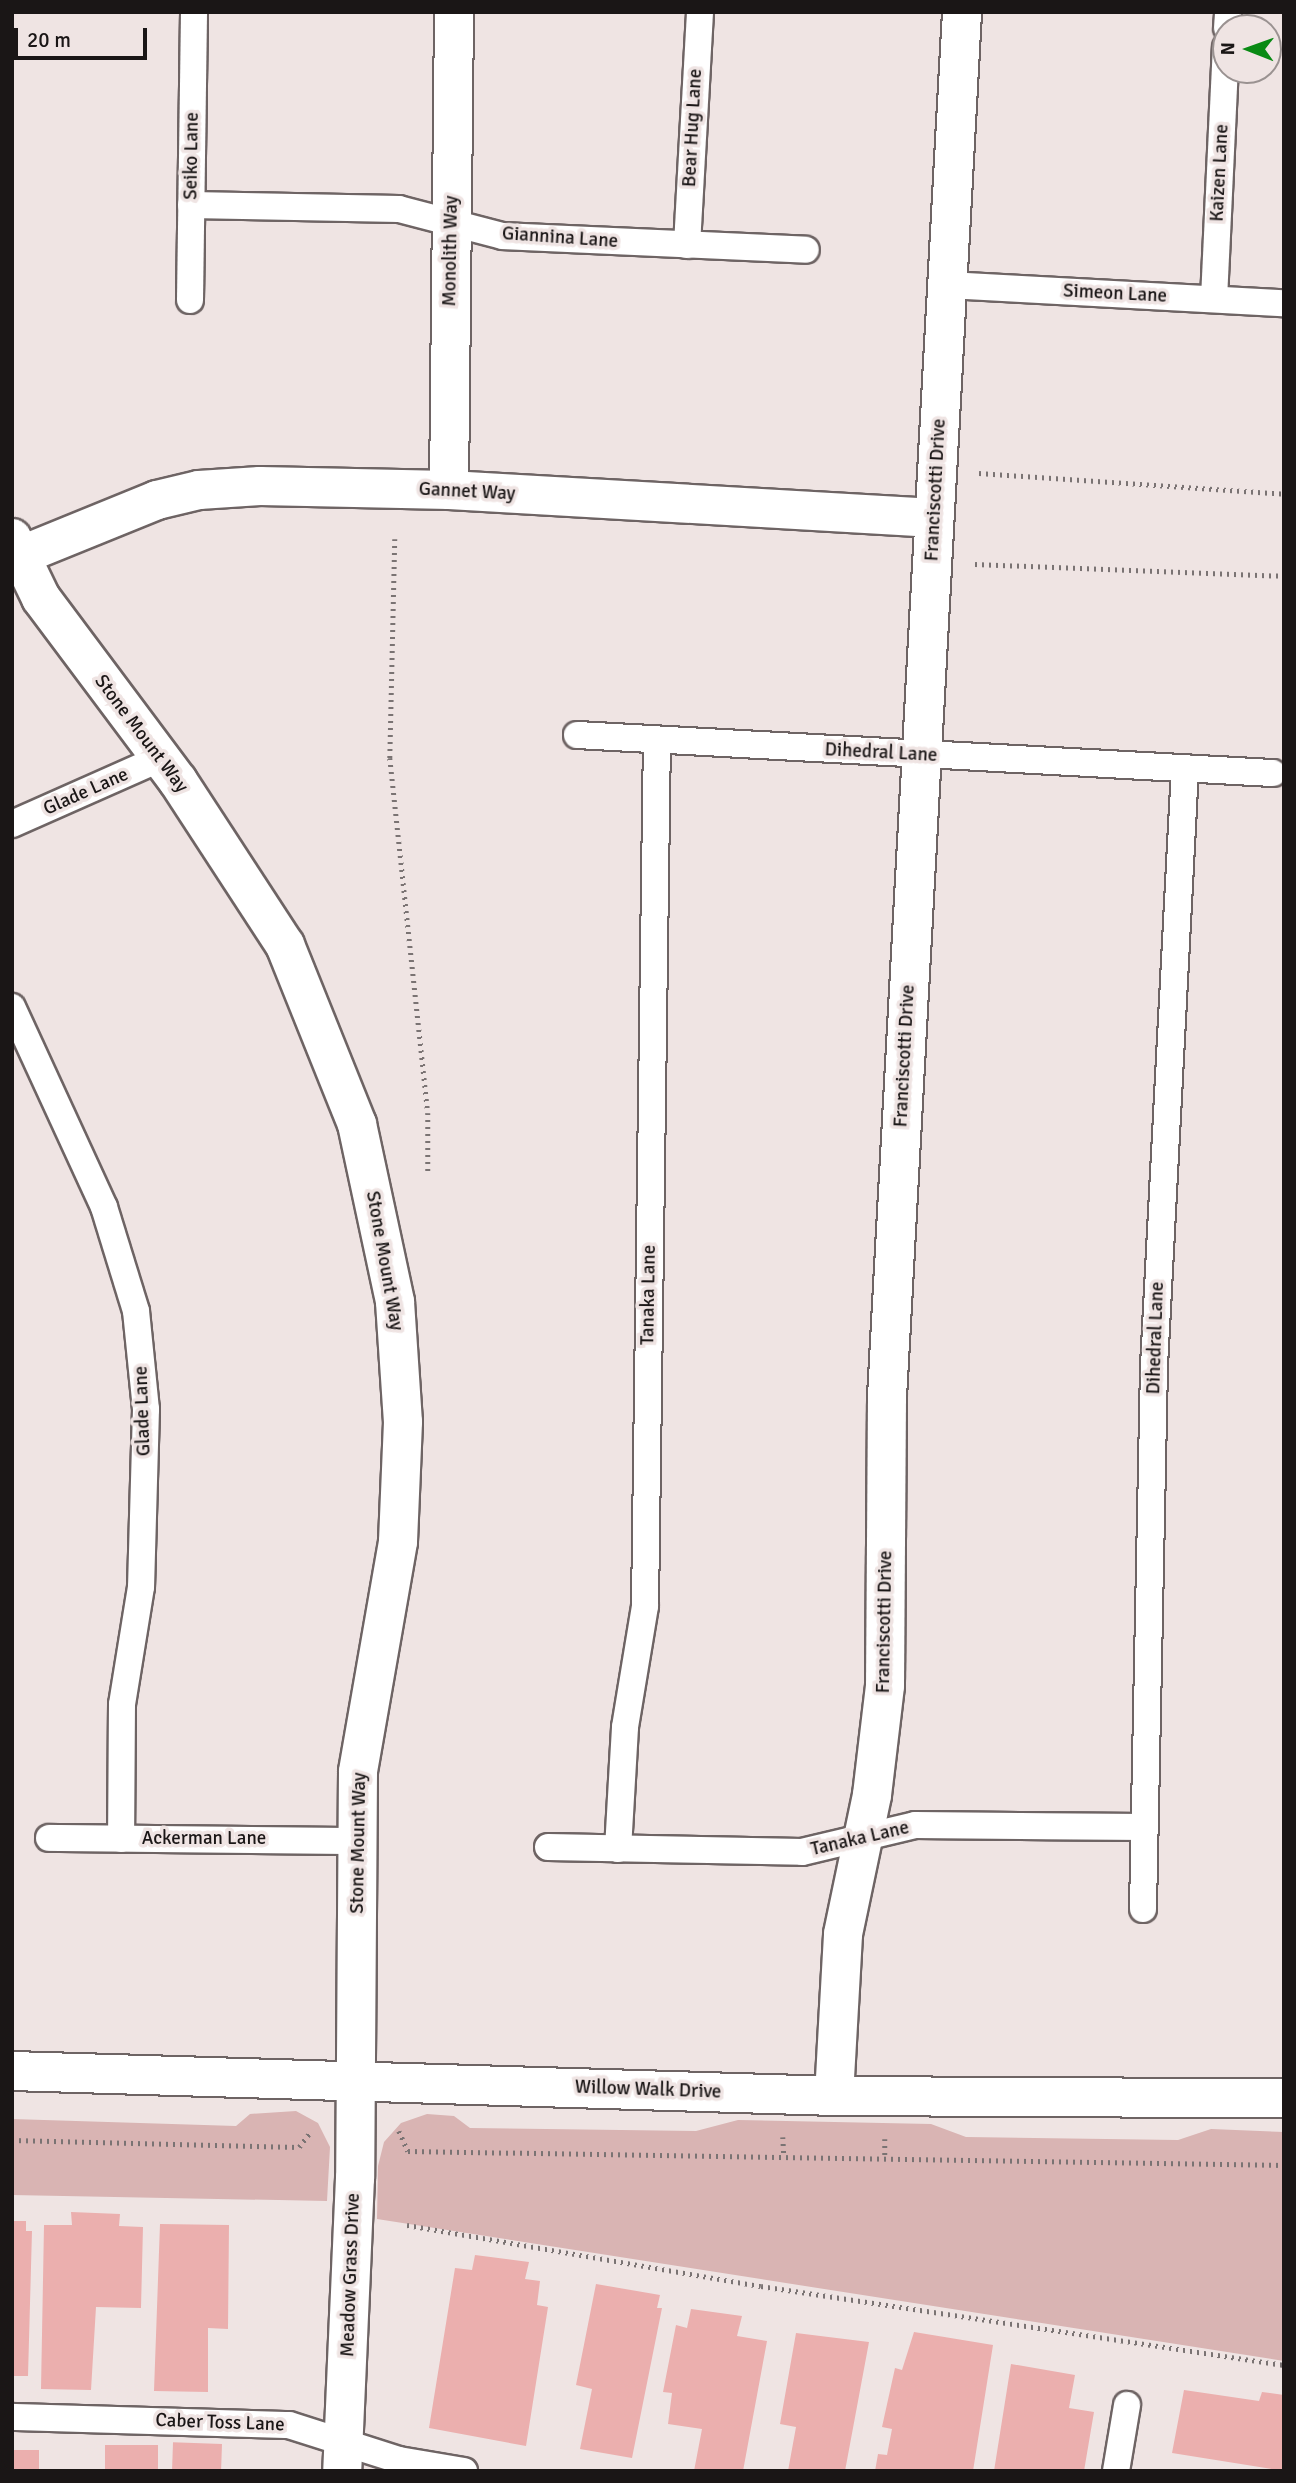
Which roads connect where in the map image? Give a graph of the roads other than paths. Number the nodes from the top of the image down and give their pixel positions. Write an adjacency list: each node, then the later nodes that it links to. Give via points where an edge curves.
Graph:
1 (194, 12): 6 (lane, Seiko Lane)
2 (454, 12): 7 (street, Monolith Way)
3 (700, 12): 8 (lane, Bear Hug Lane)
4 (962, 12): 10 (street, Franciscotti Drive)
5 (1224, 84): 11 (lane, Kaizen Lane)
6 (191, 205): 7 (lane, Giannina Lane, via 399,209); 12 (lane, Seiko Lane)
7 (452, 221): 8 (lane, Giannina Lane, via 503,236); 14 (street, Monolith Way)
8 (687, 245): 9 (lane, Giannina Lane)
9 (806, 250)
10 (947, 285): 11 (lane, Simeon Lane); 15 (street, Franciscotti Drive)
11 (1214, 299): 13 (lane, Simeon Lane)
12 (190, 300)
13 (1284, 303)
14 (449, 490): 15 (street, Gannet Way); 16 (street, Gannet Way, via 260,486 199,490 157,500)
15 (934, 519): 19 (street, Franciscotti Drive)
16 (15, 551): 20 (street, Stone Mount Way, via 41,598)
17 (578, 735): 18 (lane, Dihedral Lane)
18 (657, 740): 19 (lane, Dihedral Lane); 31 (lane, Tanaka Lane, via 645,1606 625,1727)
19 (921, 755): 21 (lane, Dihedral Lane); 28 (street, Franciscotti Drive, via 887,1397 885,1686 872,1795)
20 (159, 759): 23 (lane, Glade Lane); 29 (street, Stone Mount Way, via 285,945 357,1124 395,1302 403,1422 398,1542 358,1772)
21 (1185, 768): 22 (lane, Dihedral Lane); 25 (lane, Dihedral Lane, via 1154,1366)
22 (1273, 773)
23 (12, 824)
24 (12, 1007): 27 (lane, Glade Lane, via 104,1207 136,1311 146,1409 141,1587 122,1704)
25 (1145, 1827): 28 (lane, Tanaka Lane, via 915,1825); 32 (lane, Dihedral Lane)
26 (50, 1838): 27 (lane, Ackerman Lane)
27 (121, 1839): 29 (lane, Ackerman Lane)
28 (861, 1839): 31 (lane, Tanaka Lane, via 802,1852); 35 (street, Franciscotti Drive, via 837,1991)
29 (358, 1841): 34 (street, Stone Mount Way)
30 (548, 1847): 31 (lane, Tanaka Lane)
31 (618, 1849)
32 (1143, 1909)
33 (12, 2071): 34 (street, Willow Walk Drive)
34 (357, 2078): 35 (street, Willow Walk Drive); 39 (street, Meadow Grass Drive)
35 (834, 2096): 36 (street, Willow Walk Drive)
36 (1284, 2098)
37 (1127, 2405): 41 (lane)
38 (12, 2417): 39 (lane, Caber Toss Lane, via 289,2425)
39 (343, 2457): 40 (lane, Caber Toss Lane)
40 (464, 2471)
41 (1116, 2471)

